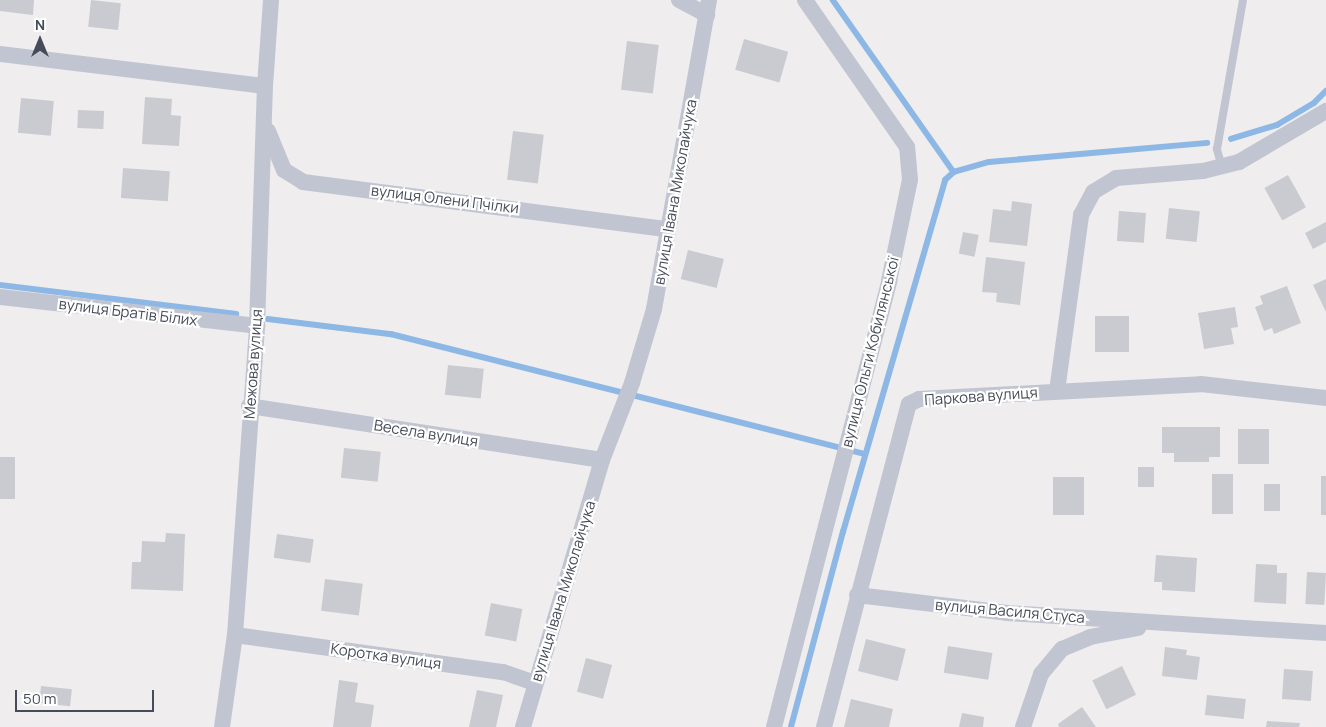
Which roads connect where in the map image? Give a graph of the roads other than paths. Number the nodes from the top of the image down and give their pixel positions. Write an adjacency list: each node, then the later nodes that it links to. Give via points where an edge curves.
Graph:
1 (271, 0): 7 (street, Межова вулиця)
2 (679, 0): 5 (street)
3 (805, 0): 25 (street, вулиця Ольги Кобилянської, via 907,147 910,180 889,281)
4 (1243, 0): 10 (lane, via 1217,149)
5 (708, 7): 11 (street, вулиця Івана Миколайчука)
6 (0, 54): 7 (street)
7 (265, 86): 9 (street, Межова вулиця)
8 (1326, 111): 10 (street, via 1256,153)
9 (264, 117): 11 (street, вулиця Олени Пчілки, via 284,170 303,182); 13 (street, Межова вулиця)
10 (1222, 167): 14 (street, via 1116,178 1093,192 1081,215)
11 (667, 229): 17 (street, вулиця Івана Миколайчука, via 654,309 632,383)
12 (0, 298): 13 (street, вулиця Братів Білих)
13 (257, 326): 16 (street, Межова вулиця)
14 (1057, 390): 15 (street, Паркова вулиця, via 1201,384); 18 (street, Паркова вулиця, via 919,398 909,404)
15 (1326, 398)
16 (249, 406): 17 (street, Весела вулиця); 21 (street, Межова вулиця)
17 (602, 460): 22 (street, вулиця Івана Миколайчука)
18 (857, 594): 19 (street, вулиця Василя Стуса, via 1007,613); 26 (street, Паркова вулиця)
19 (1164, 624): 20 (street, вулиця Василя Стуса); 27 (street, вулиця Василя Стуса, via 1090,636 1062,649 1041,674)
20 (1326, 633)
21 (235, 635): 22 (street, Коротка вулиця, via 503,672); 23 (street, Межова вулиця)
22 (536, 683): 24 (street, вулиця Івана Миколайчука)
23 (222, 727)
24 (523, 727)
25 (774, 727)
26 (824, 727)
27 (1023, 727)

